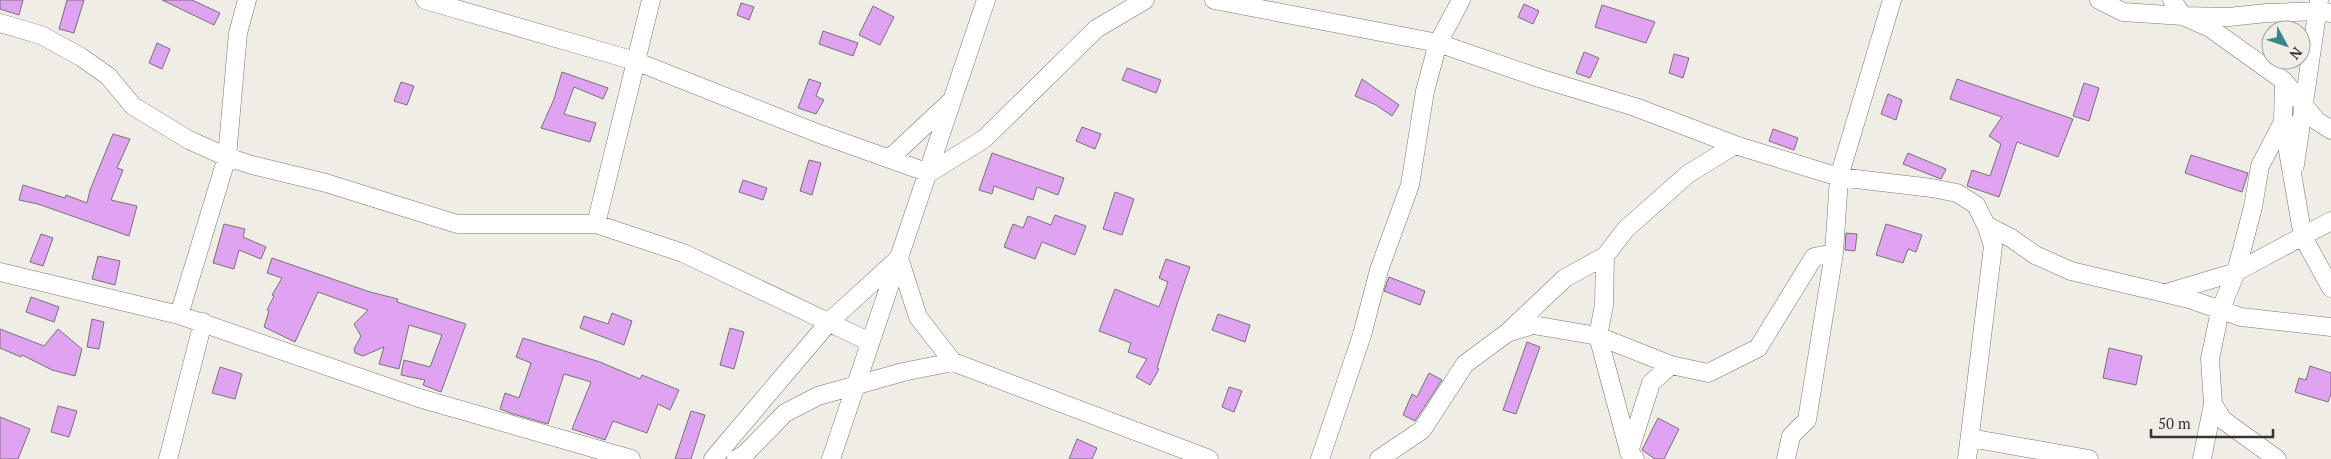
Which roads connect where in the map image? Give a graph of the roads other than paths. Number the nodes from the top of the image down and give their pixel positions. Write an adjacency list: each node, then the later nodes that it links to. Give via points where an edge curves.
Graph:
1 (247, 0): 25 (street, via 238,34)
2 (425, 0): 18 (street)
3 (651, 0): 18 (street)
4 (986, 0): 20 (street)
5 (1145, 0): 27 (street, via 1096,29 984,140)
6 (1214, 0): 17 (street)
7 (1461, 0): 17 (street)
8 (1892, 0): 16 (street)
9 (1903, 0): 16 (street)
10 (2099, 0): 12 (street)
11 (2172, 0): 14 (street)
12 (2128, 4): 14 (street)
13 (2322, 8): 14 (street, via 2229,18); 21 (street)
14 (2183, 16): 19 (street, via 2210,28)
15 (0, 23): 25 (street, via 41,36 81,56 108,76 133,106 190,140)
16 (1882, 35): 28 (street)
17 (1438, 43): 24 (street, via 1539,78 1635,106); 61 (street, via 1425,91 1410,185 1379,270 1362,335)
18 (635, 61): 26 (street); 31 (street)
19 (2284, 81): 21 (street); 22 (street)
20 (953, 100): 26 (street); 27 (street)
21 (2304, 107): 22 (street); 23 (street); 29 (street)
22 (2283, 122): 29 (street); 38 (street, via 2260,166)
23 (2331, 130)
24 (1735, 145): 28 (street); 35 (street, via 1688,174 1626,229)
25 (227, 156): 31 (street, via 457,224); 42 (street)
26 (889, 160): 27 (street)
27 (929, 173): 36 (street)
28 (1839, 177): 32 (street, via 1957,193 1976,205); 34 (street)
29 (2292, 179): 33 (street)
30 (2331, 221): 33 (street)
31 (596, 224): 44 (street, via 683,253)
32 (1986, 225): 40 (street, via 2035,255 2071,271); 53 (street, via 1993,246)
33 (2302, 237): 38 (street); 39 (street)
34 (1834, 253): 50 (street, via 1814,257 1758,348 1708,373); 63 (street, via 1807,420 1791,436)
35 (1605, 256): 46 (street, via 1565,278); 47 (street, via 1604,305)
36 (899, 258): 44 (street); 48 (street); 49 (street, via 918,317)
37 (0, 272): 42 (street)
38 (2236, 272): 40 (street); 41 (street)
39 (2331, 288)
40 (2165, 293): 41 (street)
41 (2220, 311): 45 (street, via 2241,317); 52 (street, via 2210,360)
42 (179, 314): 43 (street)
43 (203, 322): 55 (street); 56 (street, via 419,398)
44 (829, 322): 48 (street); 57 (street)
45 (2331, 327)
46 (1507, 333): 47 (street, via 1532,325); 62 (street, via 1465,364 1422,430)
47 (1598, 336): 50 (street); 54 (street)
48 (870, 342): 51 (street)
49 (952, 362): 51 (street); 60 (street)
50 (1671, 365): 54 (street, via 1651,383)
51 (856, 385): 58 (street, via 818,396 785,413); 59 (street)
52 (2213, 404): 66 (street); 67 (street, via 2223,420)
53 (1970, 438): 64 (street); 65 (street)
54 (1630, 456)
55 (168, 459)
56 (632, 459)
57 (714, 459)
58 (736, 459)
59 (831, 459)
60 (1209, 459)
61 (1320, 459)
62 (1379, 459)
63 (1786, 459)
64 (1967, 459)
65 (2089, 459)
66 (2202, 459)
67 (2277, 459)

